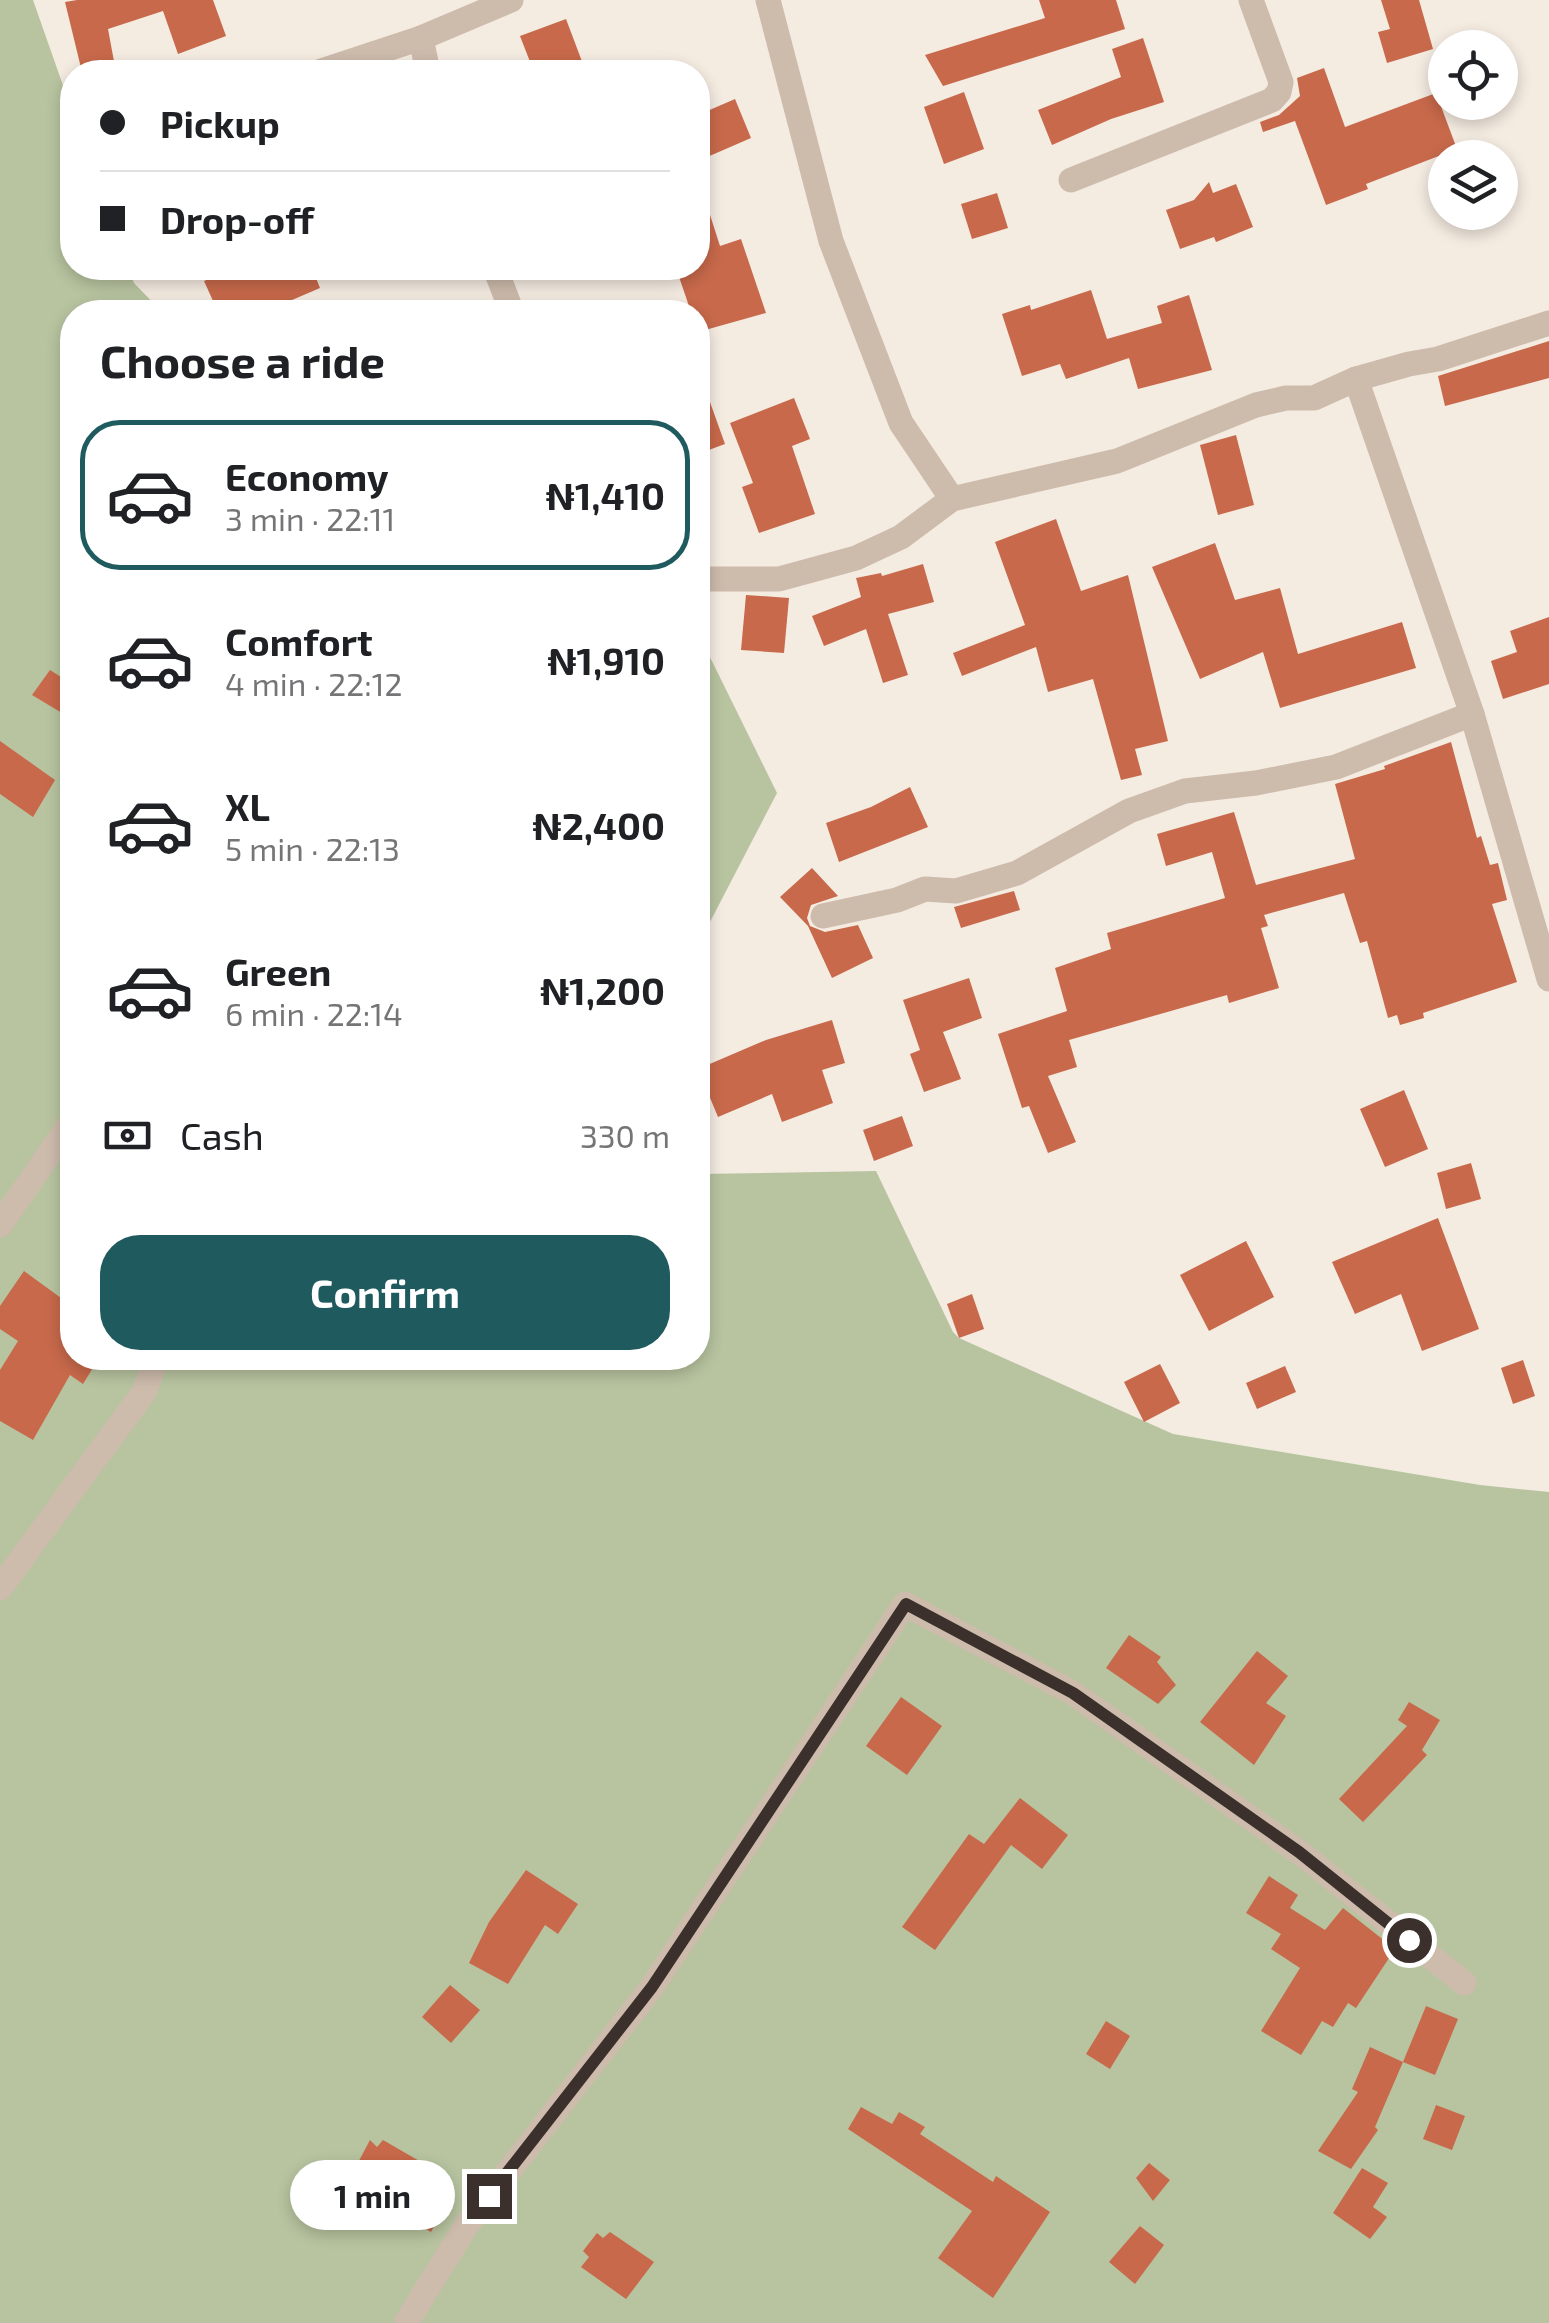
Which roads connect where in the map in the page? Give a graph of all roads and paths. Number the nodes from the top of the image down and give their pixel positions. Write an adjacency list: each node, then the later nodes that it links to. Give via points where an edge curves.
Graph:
1 (511, 0): 4 (street)
2 (768, 0): 10 (street, via 831,240 901,423)
3 (1250, 0): 7 (street, via 1280,92)
4 (422, 38): 5 (street); 6 (street)
5 (355, 60)
6 (426, 60)
7 (1071, 180)
8 (1549, 324): 9 (street)
9 (1356, 379): 10 (street, via 1314,398 1256,405 1117,460); 12 (street)
10 (952, 499): 11 (street, via 856,558 780,579)
11 (710, 578)
12 (1472, 714): 13 (street, via 1336,768 1185,791 1129,811 1018,873); 14 (street)
13 (822, 916)
14 (1549, 980)
15 (60, 1138): 16 (street)
16 (0, 1225)
17 (152, 1370): 18 (street, via 144,1392)
18 (0, 1588)
19 (1464, 1983): 20 (street, via 1299,1852 1073,1693 906,1604 652,1987 466,2226)
20 (406, 2323)

